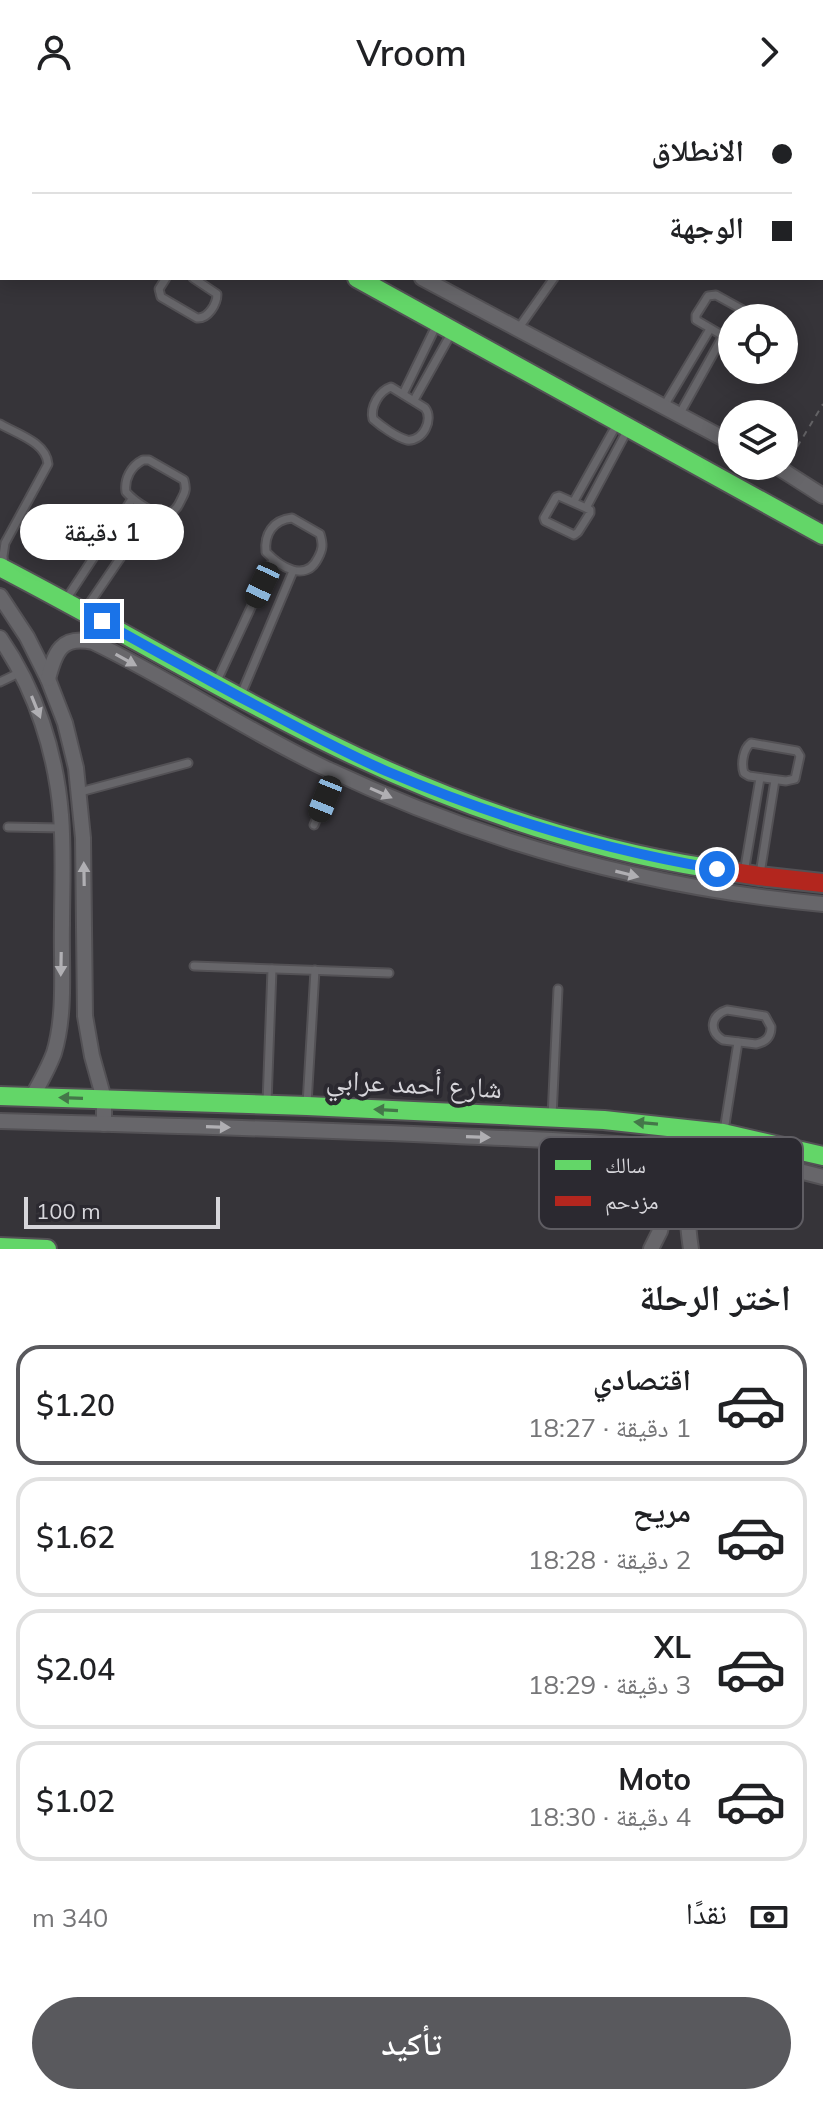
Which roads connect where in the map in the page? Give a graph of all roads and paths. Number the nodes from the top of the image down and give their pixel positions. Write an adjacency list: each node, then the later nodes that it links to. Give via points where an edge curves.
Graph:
1 (165, 280): 5 (lane, via 160,295 200,318 217,299)
2 (365, 280): 7 (main road)
3 (426, 280): 8 (street)
4 (553, 280): 8 (lane)
5 (206, 281)
6 (732, 304): 9 (lane, via 716,295 706,298 696,318)
7 (445, 327): 12 (lane); 13 (lane); 18 (main road)
8 (518, 329): 15 (street)
9 (710, 329): 10 (lane); 15 (lane)
10 (718, 333)
11 (718, 345): 16 (lane)
12 (403, 394): 13 (lane); 13 (lane, via 391,387 384,390 372,415 407,440 418,437 430,420 428,410)
13 (414, 400)
14 (823, 404): 20 (path)
15 (664, 407): 16 (street)
16 (679, 415): 19 (street)
17 (0, 424): 29 (lane, via 40,447 48,464 5,543)
18 (624, 425): 24 (lane); 25 (lane); 27 (main road)
19 (718, 436)
20 (798, 446)
21 (798, 480): 22 (street)
22 (823, 496)
23 (132, 499): 26 (lane); 26 (lane, via 126,481 143,460 184,480 185,493 177,508 165,514); 32 (lane)
24 (574, 501): 25 (lane); 25 (lane, via 556,497 545,521 576,534 590,513)
25 (586, 508)
26 (153, 510): 33 (lane)
27 (823, 535)
28 (273, 560): 30 (lane); 30 (lane, via 266,552 266,538 277,522 292,518 320,534 323,544 315,565); 38 (lane)
29 (2, 568): 32 (main road)
30 (293, 571): 39 (lane)
31 (0, 596): 36 (street)
32 (65, 601): 33 (main road)
33 (84, 611): 38 (main road)
34 (0, 638): 35 (street)
35 (21, 672): 37 (lane); 49 (street, one-way to 49, via 48,742)
36 (48, 679): 41 (street, one-way to 41, via 60,648 76,640 93,642); 46 (street, via 68,734)
37 (0, 682)
38 (215, 685): 39 (main road)
39 (240, 697): 40 (main road)
40 (268, 713): 41 (street); 50 (main road, via 385,770 504,816 628,851)
41 (259, 734): 43 (street)
42 (188, 763): 46 (lane)
43 (336, 773): 47 (lane); 52 (street, one-way to 52, via 447,820 578,862 713,891)
44 (760, 778): 45 (lane); 45 (lane, via 743,771 749,745 797,751 795,779); 50 (lane)
45 (775, 780): 50 (lane)
46 (80, 792): 59 (street, one-way to 46)
47 (314, 825)
48 (8, 827): 49 (lane)
49 (62, 828): 58 (street, one-way to 58)
50 (752, 875): 51 (main road)
51 (823, 883)
52 (823, 904)
53 (194, 966): 54 (lane)
54 (272, 969): 55 (lane); 65 (lane)
55 (315, 970): 56 (lane); 66 (lane)
56 (389, 973)
57 (558, 989): 67 (lane)
58 (58, 1036): 59 (street); 62 (street)
59 (87, 1036): 63 (street)
60 (738, 1042): 60 (lane, via 766,1041 771,1032 768,1019 761,1014 718,1013 715,1033); 72 (lane)
61 (0, 1096): 62 (main road, شارع أحمد عرابي)
62 (32, 1097): 63 (main road, شارع أحمد عرابي, one-way to 62)
63 (104, 1099): 64 (main road, شارع أحمد عرابي); 70 (street)
64 (171, 1102): 65 (main road, شارع أحمد عرابي); 71 (street)
65 (267, 1105): 66 (main road, شارع أحمد عرابي)
66 (307, 1106): 67 (main road, شارع أحمد عرابي, one-way to 66)
67 (552, 1117): 68 (main road, شارع أحمد عرابي)
68 (604, 1120): 72 (main road, شارع أحمد عرابي, one-way to 68); 73 (street)
69 (0, 1121): 70 (street)
70 (104, 1124): 71 (street)
71 (171, 1125): 76 (street, one-way to 76)
72 (723, 1133): 74 (street); 75 (main road, شارع أحمد عرابي)
73 (603, 1137)
74 (718, 1137)
75 (740, 1137)
76 (539, 1139)
77 (803, 1151): 78 (main road, شارع أحمد عرابي)
78 (823, 1156)
79 (803, 1172): 80 (street)
80 (823, 1177)
81 (660, 1229): 85 (street)
82 (689, 1229): 86 (street)
83 (0, 1247): 84 (main road)
84 (47, 1249)
85 (651, 1249)
86 (691, 1249)

